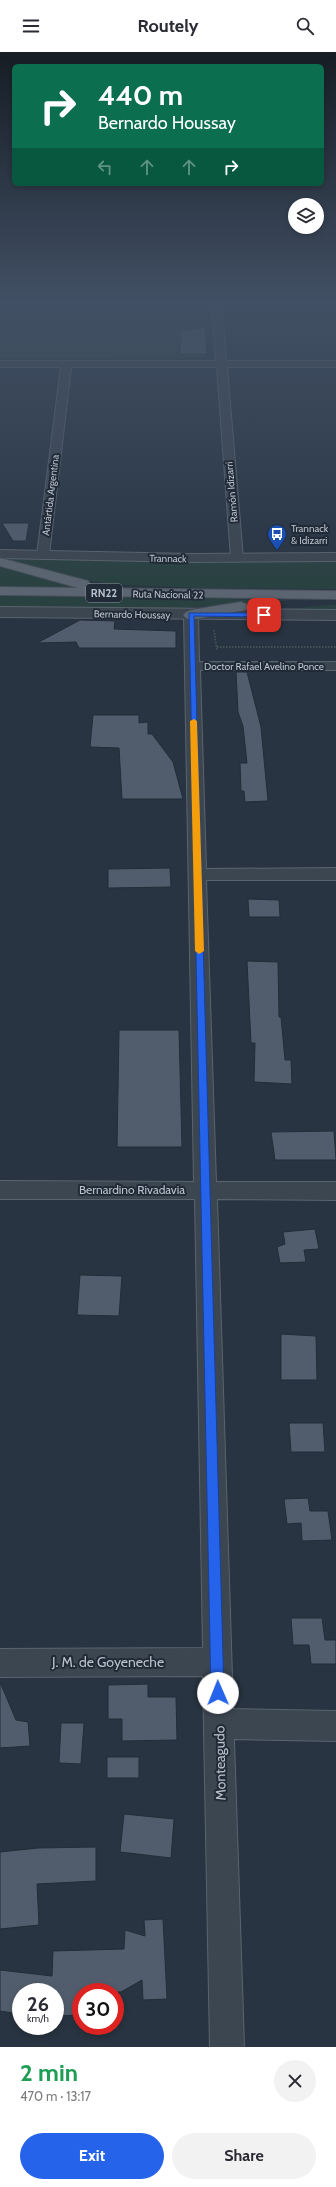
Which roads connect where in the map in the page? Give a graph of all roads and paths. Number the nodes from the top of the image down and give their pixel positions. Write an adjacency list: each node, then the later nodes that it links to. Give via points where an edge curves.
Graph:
1 (62, 398): 4 (street, Antártida Argentina)
2 (224, 398): 6 (street, Ramón Idizarri)
3 (0, 554): 4 (street, Trannack)
4 (43, 555): 6 (street, Trannack)
5 (336, 557): 6 (street, Trannack)
6 (237, 558)
7 (0, 562): 9 (main road, via 94,586)
8 (0, 591): 9 (main road, Ruta Nacional 22 / RN22)
9 (208, 595): 10 (main road, Ruta Nacional 22 / RN22)
10 (336, 595)
11 (336, 598): 13 (main road, via 222,609)
12 (0, 612): 13 (street, Bernardo Houssay)
13 (191, 615): 14 (street, Bernardo Houssay); 19 (street, Monteagudo)
14 (336, 615)
15 (214, 629): 17 (path)
16 (336, 647): 17 (path)
17 (217, 648): 18 (path)
18 (218, 654)
19 (192, 666): 20 (street, Doctor Rafael Avelino Ponce); 22 (street, Monteagudo)
20 (336, 666)
21 (336, 874): 22 (street)
22 (198, 875): 24 (street, Monteagudo)
23 (0, 1190): 24 (street, Bernardino Rivadavia)
24 (205, 1191): 25 (street, Bernardino Rivadavia); 26 (street, Monteagudo)
25 (336, 1191)
26 (217, 1662): 27 (street, J. M. de Goyeneche); 28 (street, Monteagudo)
27 (0, 1663)
28 (218, 1724): 29 (street); 30 (street, Monteagudo)
29 (336, 1726)
30 (227, 2047)

